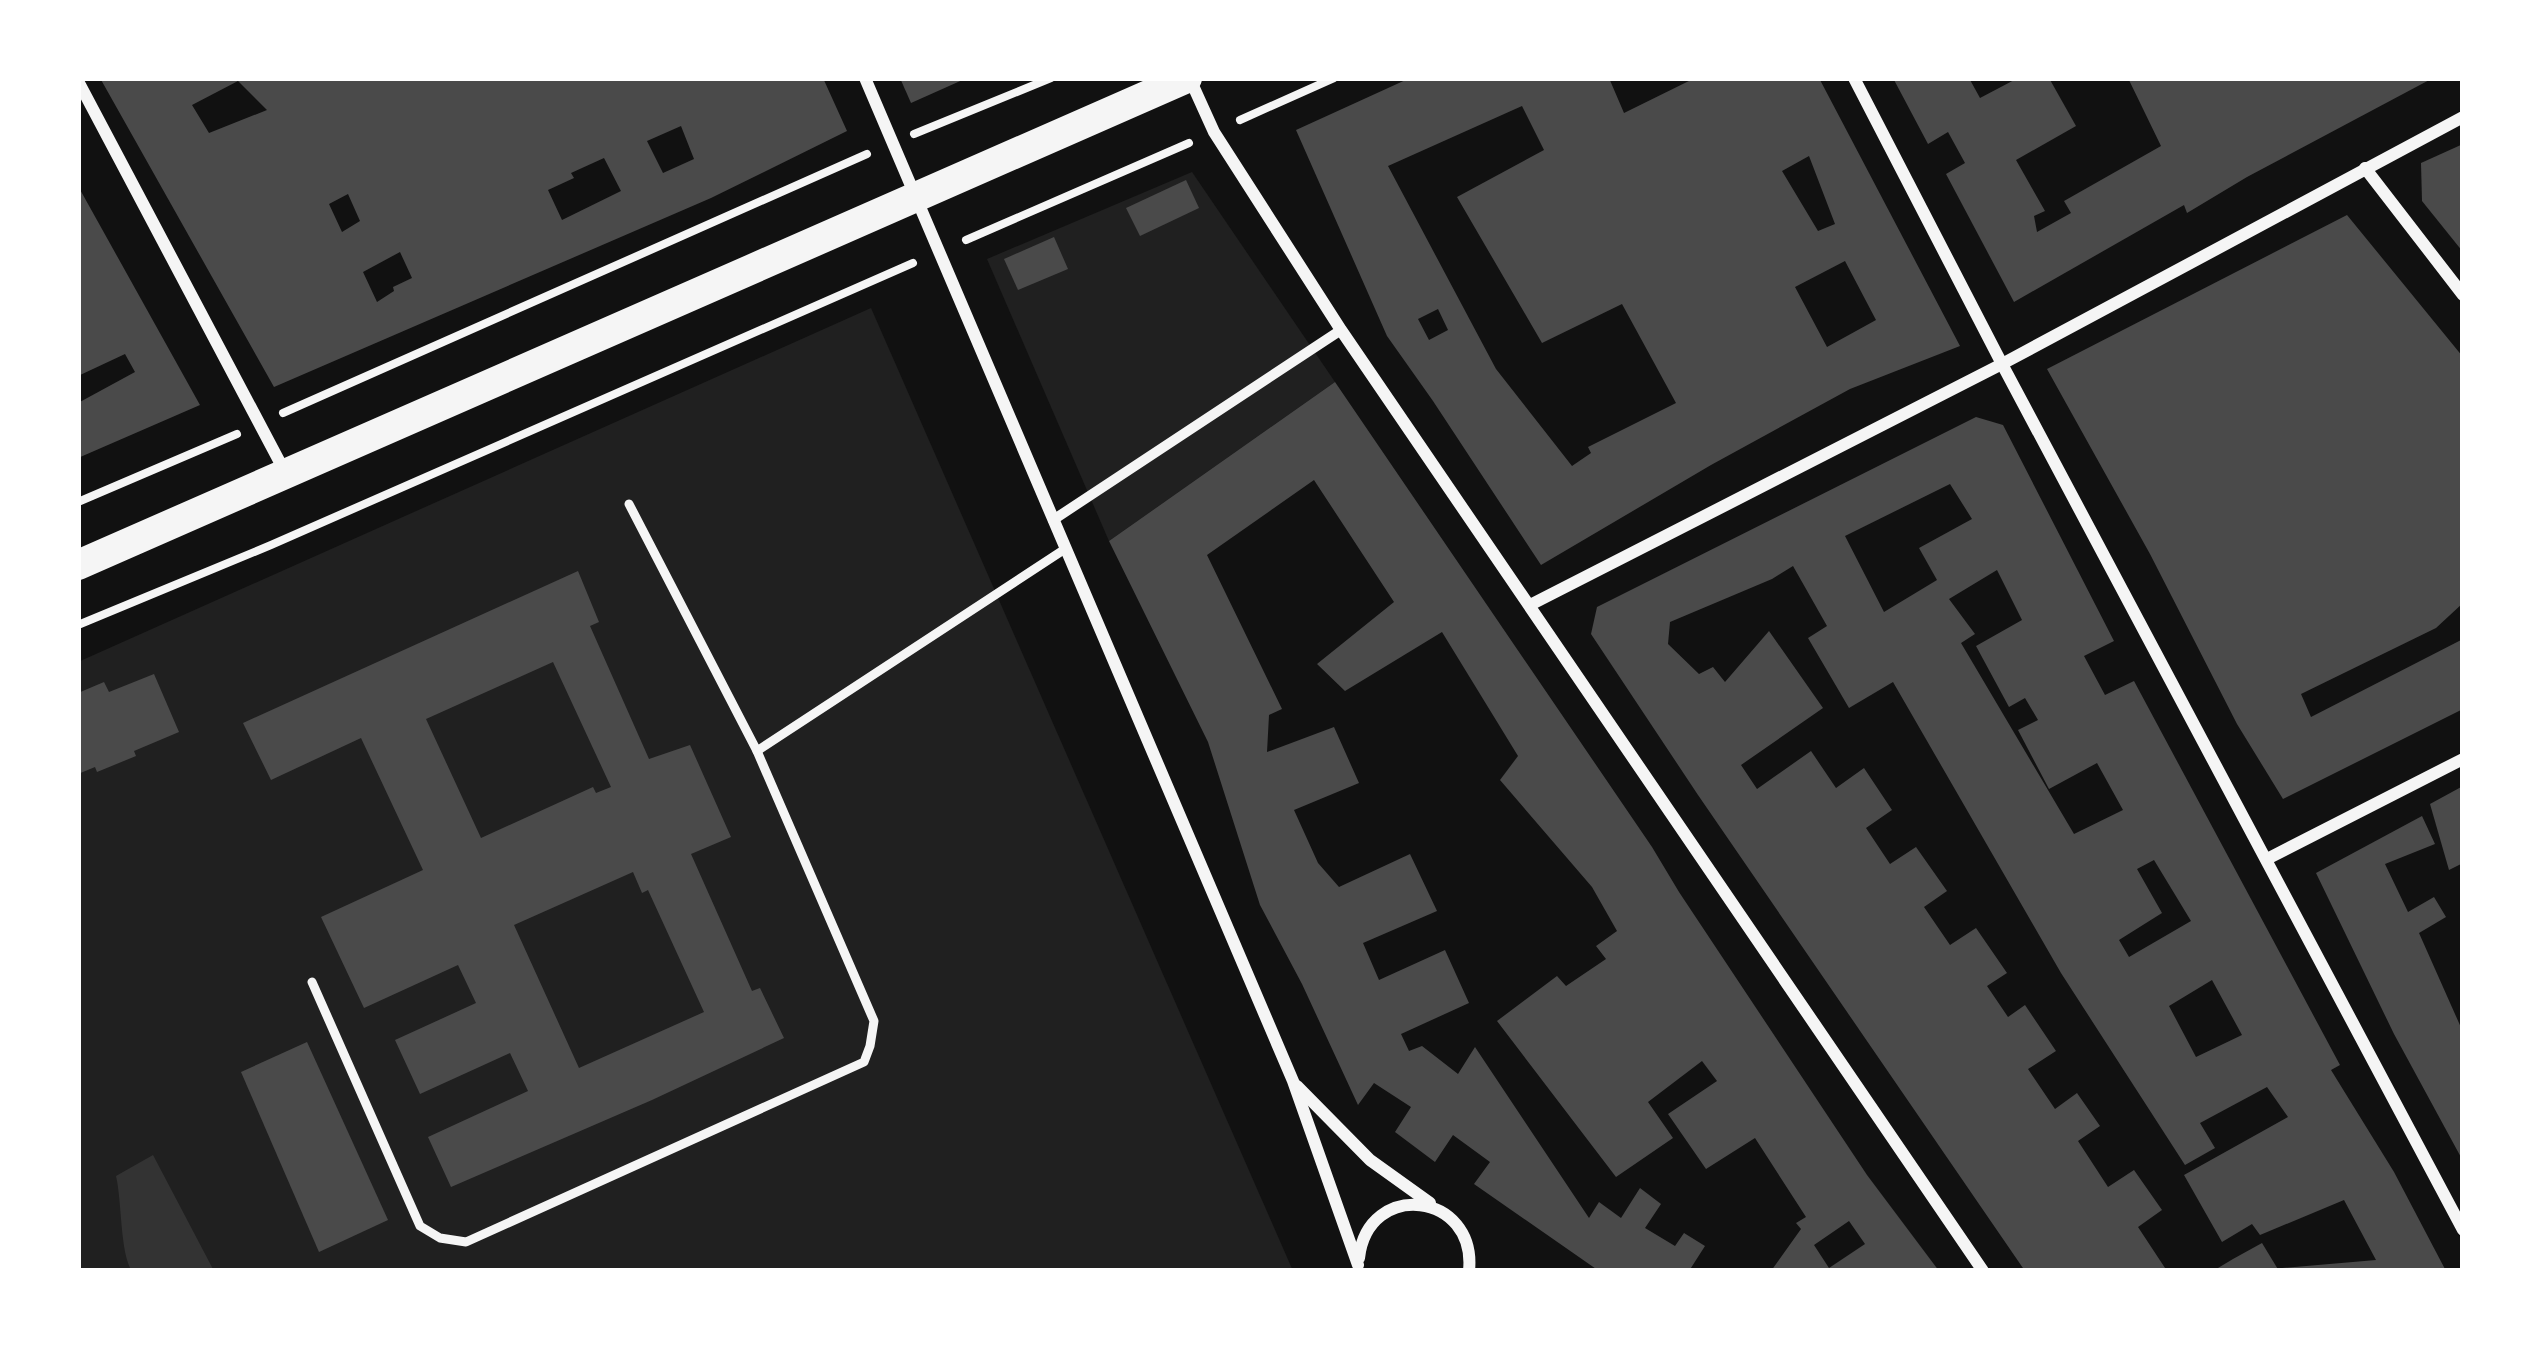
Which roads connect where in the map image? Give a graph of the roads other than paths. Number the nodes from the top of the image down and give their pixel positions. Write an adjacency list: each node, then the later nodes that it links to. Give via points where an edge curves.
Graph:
1 (865, 78): 7 (street)
2 (1188, 78): 7 (main road); 9 (street)
3 (1854, 78): 10 (street)
4 (78, 81): 11 (street)
5 (2463, 117): 6 (street)
6 (2365, 168): 8 (street); 10 (street)
7 (917, 197): 11 (main road); 13 (street)
8 (2463, 296)
9 (1341, 330): 13 (street); 16 (street)
10 (2002, 364): 16 (street); 19 (street)
11 (286, 473): 15 (main road)
12 (629, 504): 17 (lane)
13 (1053, 520): 14 (street)
14 (1065, 549): 17 (lane); 21 (street)
15 (78, 566)
16 (1530, 605): 26 (street)
17 (757, 751): 20 (lane, via 874,1021 864,1062 466,1242 420,1226)
18 (2463, 759): 19 (street)
19 (2267, 859): 23 (street)
20 (312, 982)
21 (1293, 1082): 22 (street, via 1370,1160); 24 (street)
22 (1436, 1208): 24 (street, via 1390,1209 1372,1223 1360,1242); 25 (street, via 1465,1236)
23 (2463, 1230)
24 (1359, 1268)
25 (1469, 1271)
26 (1983, 1271)

